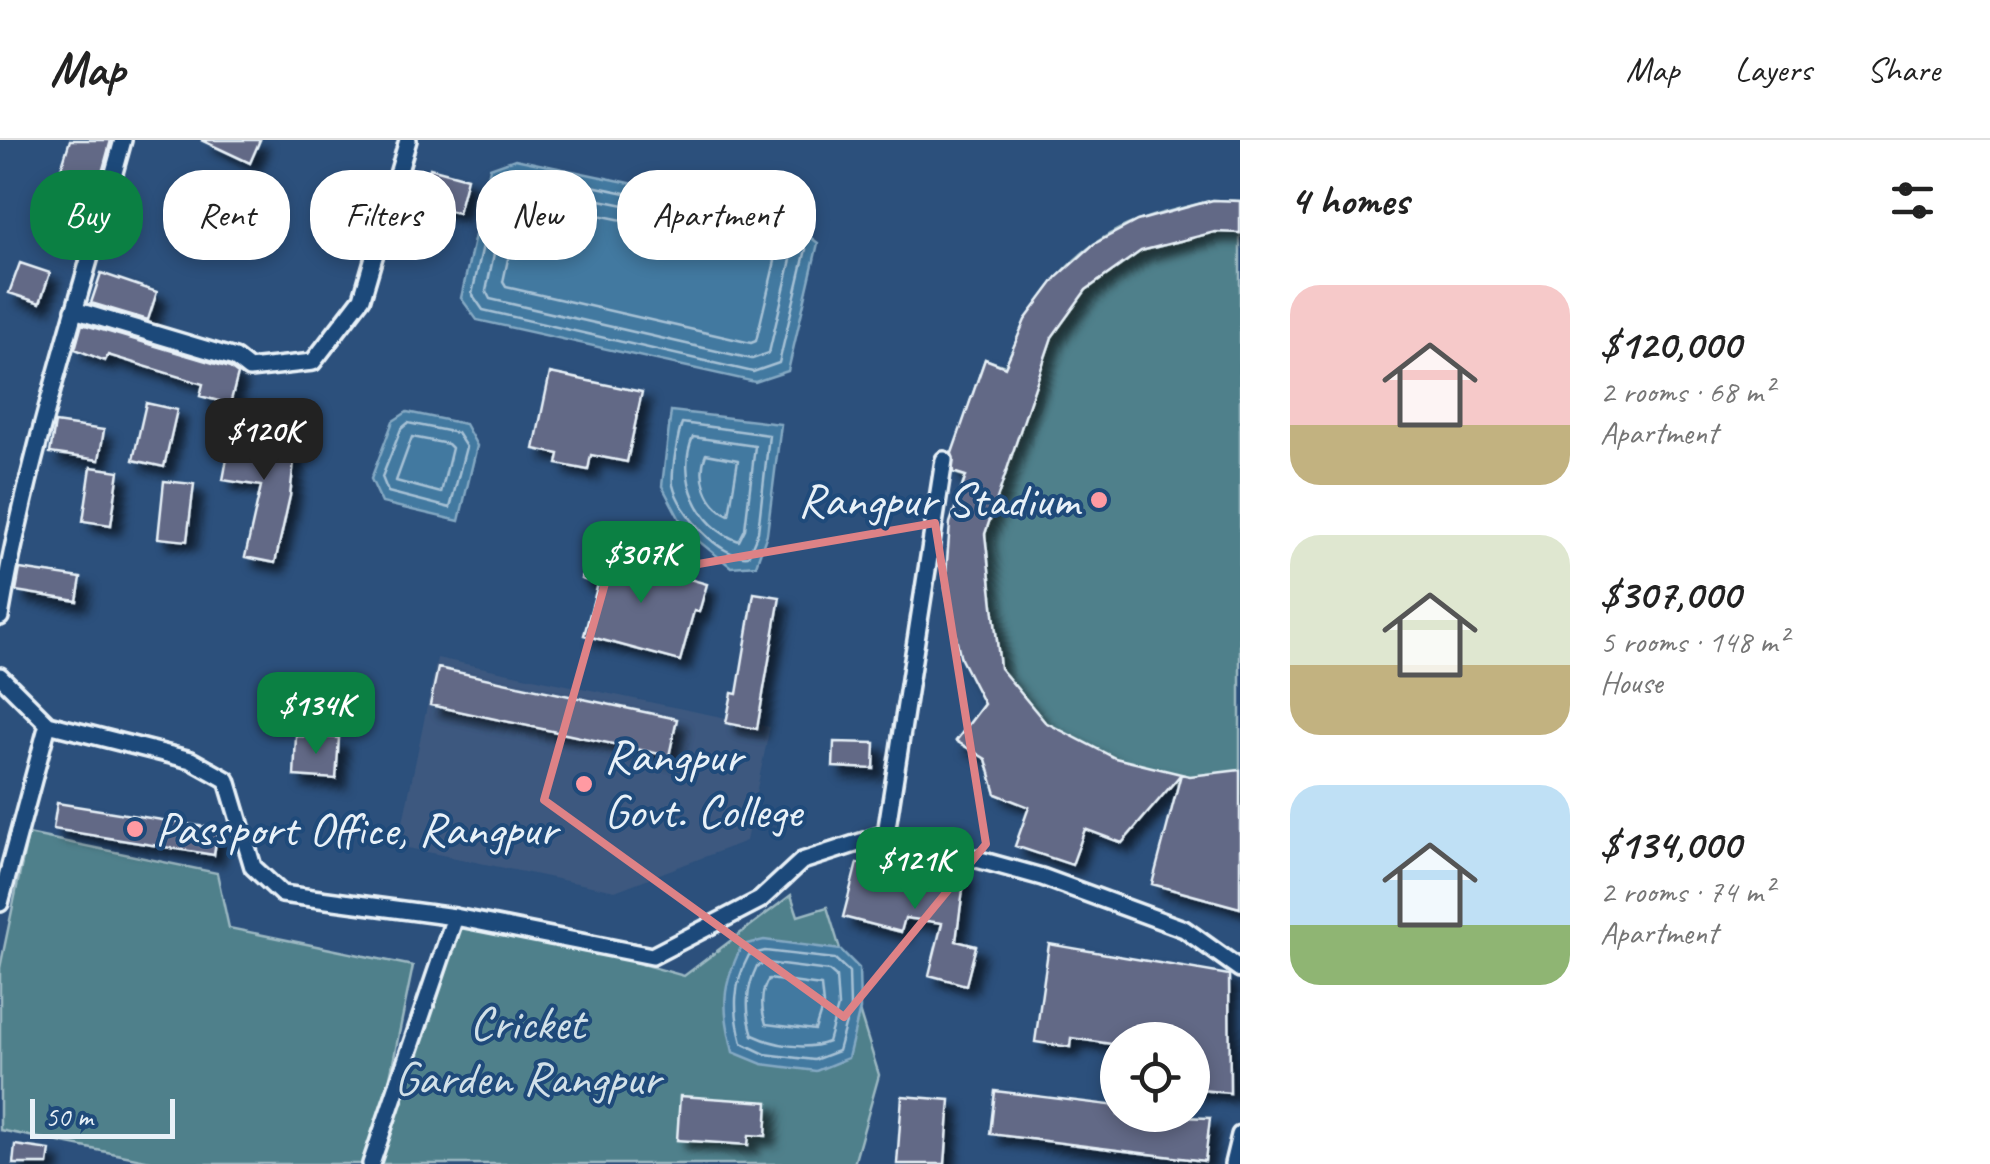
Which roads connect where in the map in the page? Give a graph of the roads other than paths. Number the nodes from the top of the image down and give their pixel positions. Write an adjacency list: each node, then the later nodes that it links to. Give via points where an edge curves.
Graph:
1 (123, 140): 3 (street)
2 (408, 140): 3 (street, via 362,298 313,362 249,368 235,358)
3 (74, 310): 5 (street)
4 (944, 460): 8 (street)
5 (0, 618)
6 (0, 676): 7 (street)
7 (48, 724): 9 (street); 10 (street, via 191,760 227,780 253,867 282,894)
8 (886, 834): 10 (street, via 802,860 760,900 652,956); 11 (street, via 1042,877 1184,929)
9 (0, 902)
10 (455, 918): 13 (street)
11 (1240, 969)
12 (1240, 1135): 14 (street)
13 (371, 1164)
14 (1233, 1164)

